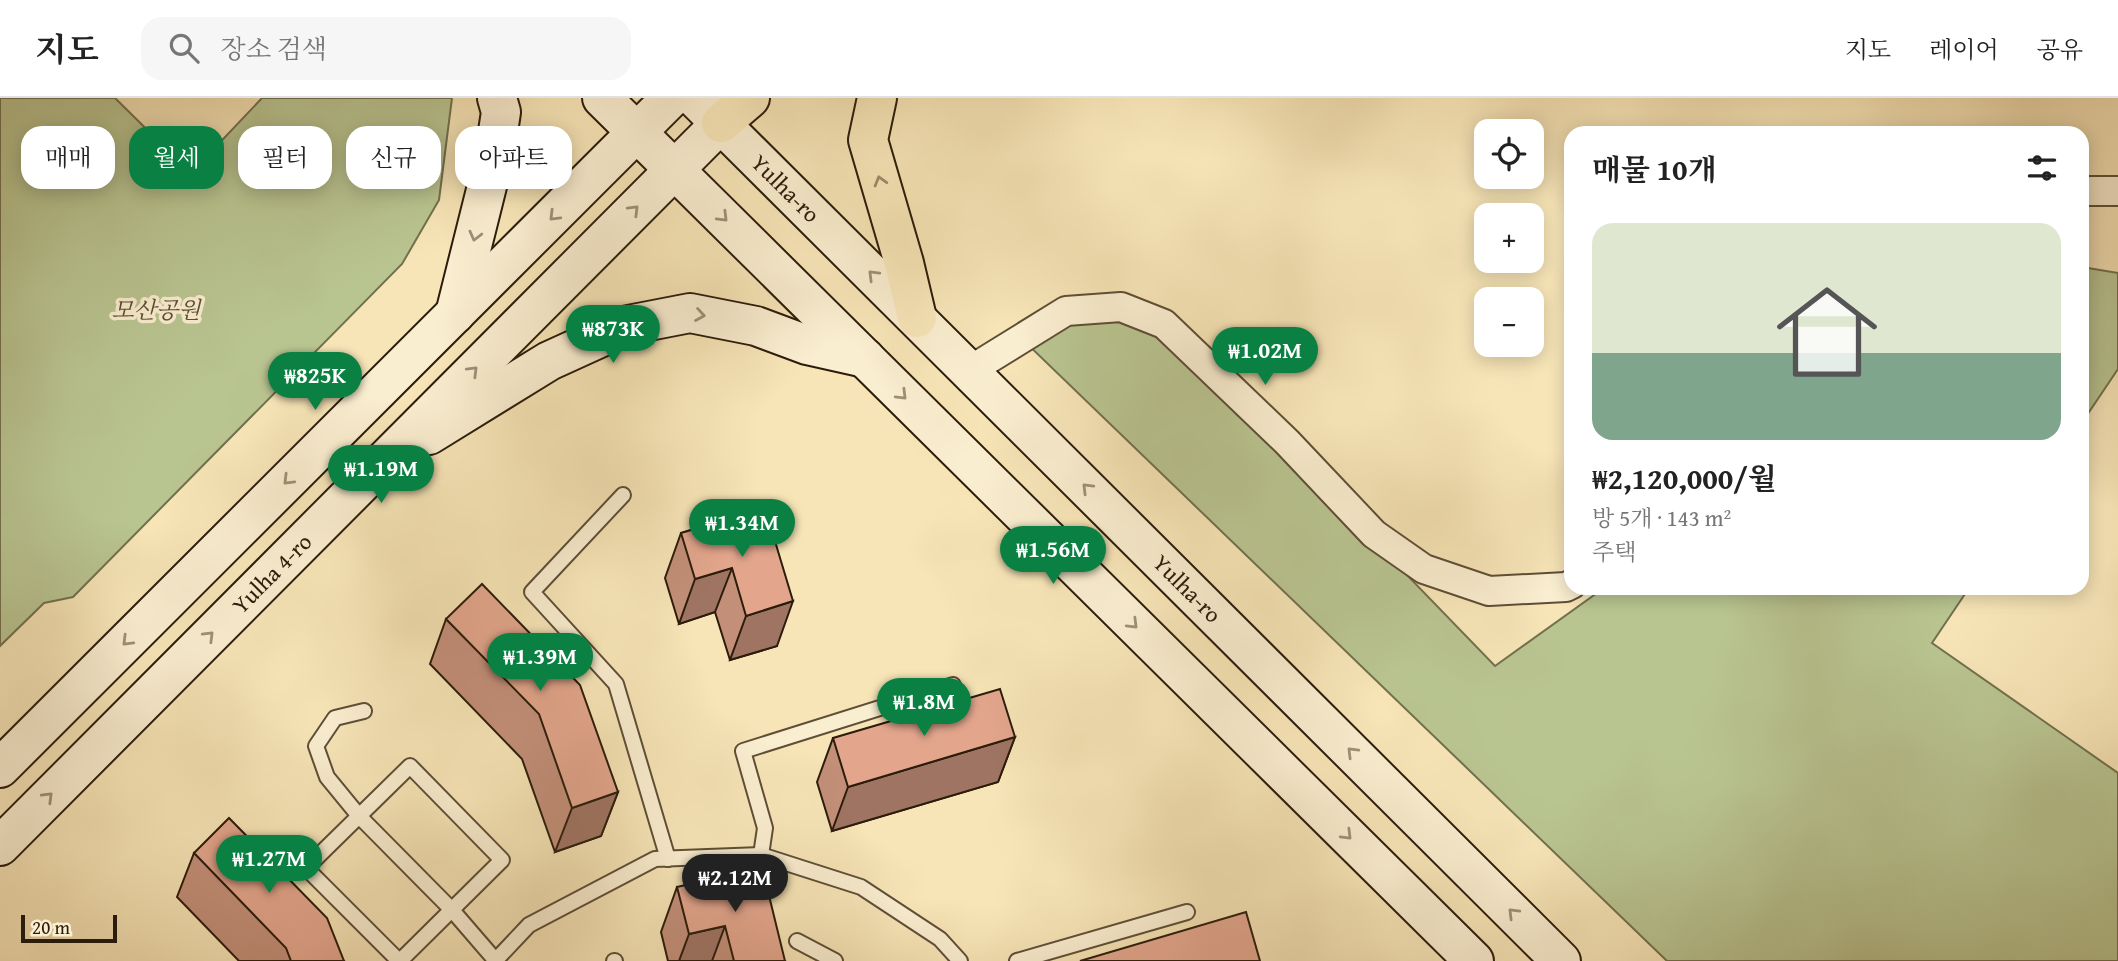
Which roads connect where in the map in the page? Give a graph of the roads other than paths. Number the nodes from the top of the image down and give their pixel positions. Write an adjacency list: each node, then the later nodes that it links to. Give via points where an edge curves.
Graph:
1 (497, 98): 11 (main road, one-way to 11, via 501,112 494,158)
2 (603, 98): 7 (main road)
3 (671, 98): 7 (main road)
4 (750, 98): 6 (highway)
5 (877, 98): 12 (highway, one-way to 5, via 868,140)
6 (708, 111): 8 (main road, Yulha 4-ro); 12 (main road, Yulha-ro, one-way to 6)
7 (637, 132): 8 (main road); 11 (main road, one-way to 11)
8 (674, 169): 13 (main road, one-way to 13); 15 (main road, Yulha 4-ro, one-way to 8)
9 (2089, 191): 10 (street)
10 (2118, 191)
11 (455, 314): 20 (main road, one-way to 20)
12 (917, 318): 14 (main road, Yulha-ro)
13 (865, 358): 15 (main road, one-way to 13, via 549,361 628,325 690,313 756,326 807,345); 33 (main road, one-way to 33)
14 (969, 370): 17 (street, via 1066,311 1121,307 1164,324 1287,442 1374,534 1424,569 1489,591); 34 (main road, Yulha-ro, one-way to 14)
15 (377, 468): 22 (main road, Yulha 4-ro, one-way to 15)
16 (623, 495): 24 (lane, via 532,592 616,684)
17 (1564, 587)
18 (953, 685): 23 (lane, via 743,751 765,828)
19 (365, 711): 21 (lane, via 335,718 316,746 327,777)
20 (0, 768)
21 (359, 816): 25 (lane); 25 (lane, via 410,766 502,860); 28 (lane, via 306,868)
22 (0, 846)
23 (761, 855): 24 (lane); 31 (lane, via 861,887 940,939)
24 (668, 859): 29 (lane, via 655,859 530,925)
25 (452, 910): 28 (lane); 29 (lane)
26 (1187, 912): 32 (lane)
27 (797, 941): 30 (lane)
28 (399, 961)
29 (495, 961)
30 (835, 961)
31 (960, 961)
32 (1017, 961)
33 (1474, 961)
34 (1561, 961)

